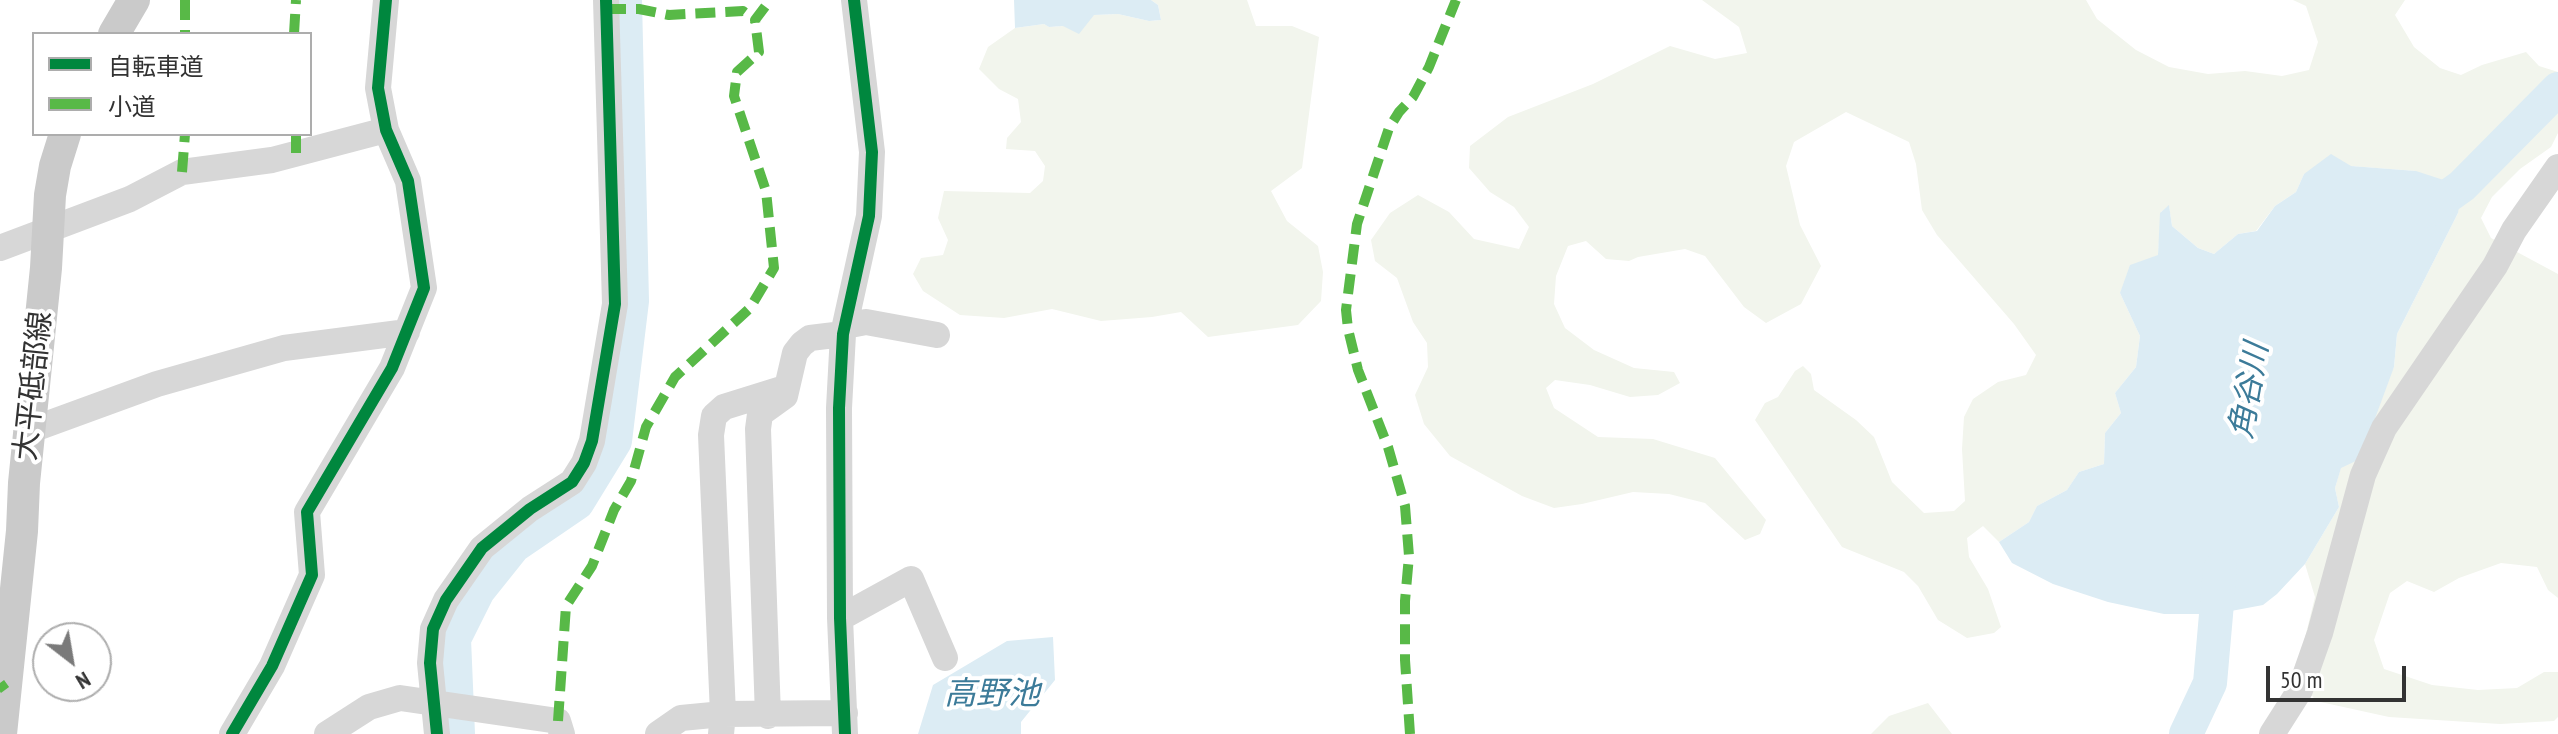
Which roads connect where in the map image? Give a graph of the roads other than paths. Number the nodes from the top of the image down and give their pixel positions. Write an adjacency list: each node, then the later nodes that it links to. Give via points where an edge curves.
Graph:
1 (134, 0): 5 (main road)
2 (386, 0): 6 (street, via 378,88)
3 (606, 0): 18 (street, via 615,304 592,441 572,482 482,548 446,600 433,629 430,663)
4 (854, 0): 11 (street, via 872,152 869,216)
5 (115, 32)
6 (386, 130): 9 (street, via 272,160 182,172 130,199); 12 (street, via 408,181 424,288)
7 (64, 136): 9 (main road, 大平砥部線, via 55,166)
8 (2558, 167): 28 (street, via 2384,428 2363,475 2300,690)
9 (48, 230): 10 (street); 15 (main road, 大平砥部線)
10 (0, 248)
11 (844, 330): 13 (street, via 866,322); 14 (street, via 802,344 795,353); 16 (street)
12 (407, 332): 15 (street, via 284,348 157,384); 23 (street, via 392,368 307,512 312,575 272,666)
13 (937, 335)
14 (789, 386): 19 (street, via 785,396 760,414 758,429); 20 (street, via 724,407 714,416)
15 (31, 430): 22 (main road, 大平砥部線)
16 (840, 618): 17 (street, via 911,579); 21 (street)
17 (945, 658)
18 (449, 705): 24 (street, via 400,698 369,707); 25 (street); 26 (street, via 558,721)
19 (768, 716): 20 (street); 21 (street)
20 (722, 724): 27 (street, via 681,718)
21 (845, 724)
22 (1, 734)
23 (232, 734)
24 (327, 734)
25 (437, 734)
26 (562, 734)
27 (658, 734)
28 (2272, 734)

